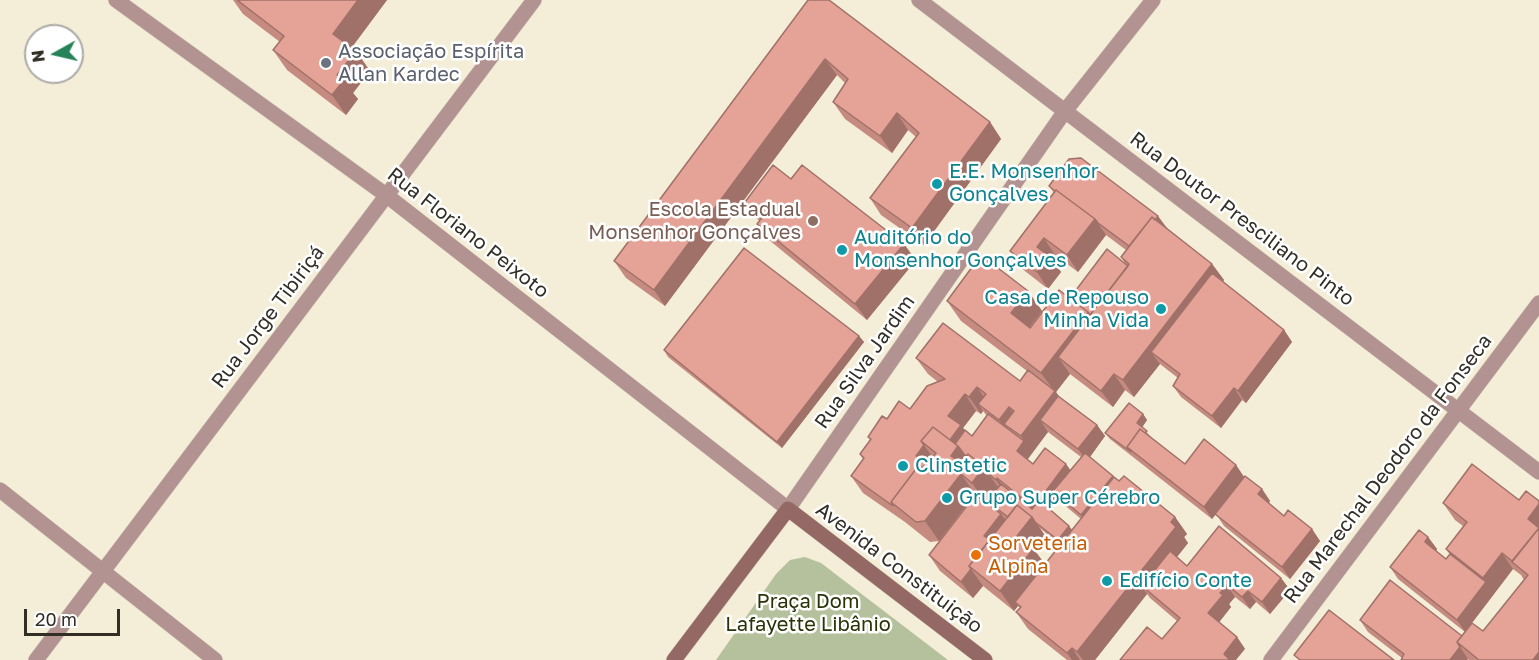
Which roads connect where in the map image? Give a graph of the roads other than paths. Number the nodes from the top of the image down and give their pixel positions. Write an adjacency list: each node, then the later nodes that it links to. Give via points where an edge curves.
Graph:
1 (116, 0): 6 (street, Rua Floriano Peixoto)
2 (534, 0): 6 (street, Rua Jorge Tibiriçá)
3 (919, 0): 5 (street, Rua Doutor Presciliano Pinto)
4 (1153, 0): 5 (street, Rua Silva Jardim)
5 (1065, 111): 8 (street, Rua Doutor Presciliano Pinto); 11 (street, Rua Silva Jardim)
6 (386, 195): 11 (street, Rua Floriano Peixoto); 12 (street, Rua Jorge Tibiriçá)
7 (1539, 303): 8 (street, Rua Marechal Deodoro da Fonseca)
8 (1457, 410): 9 (street, Rua Doutor Presciliano Pinto); 17 (street, Rua Marechal Deodoro da Fonseca)
9 (1539, 472)
10 (0, 490): 12 (street)
11 (788, 509): 15 (street, Rua Silva Jardim); 16 (street, Avenida Constituição)
12 (102, 571): 13 (street, Rua Jorge Tibiriçá); 14 (street)
13 (36, 660)
14 (215, 660)
15 (674, 660)
16 (985, 660)
17 (1271, 660)

